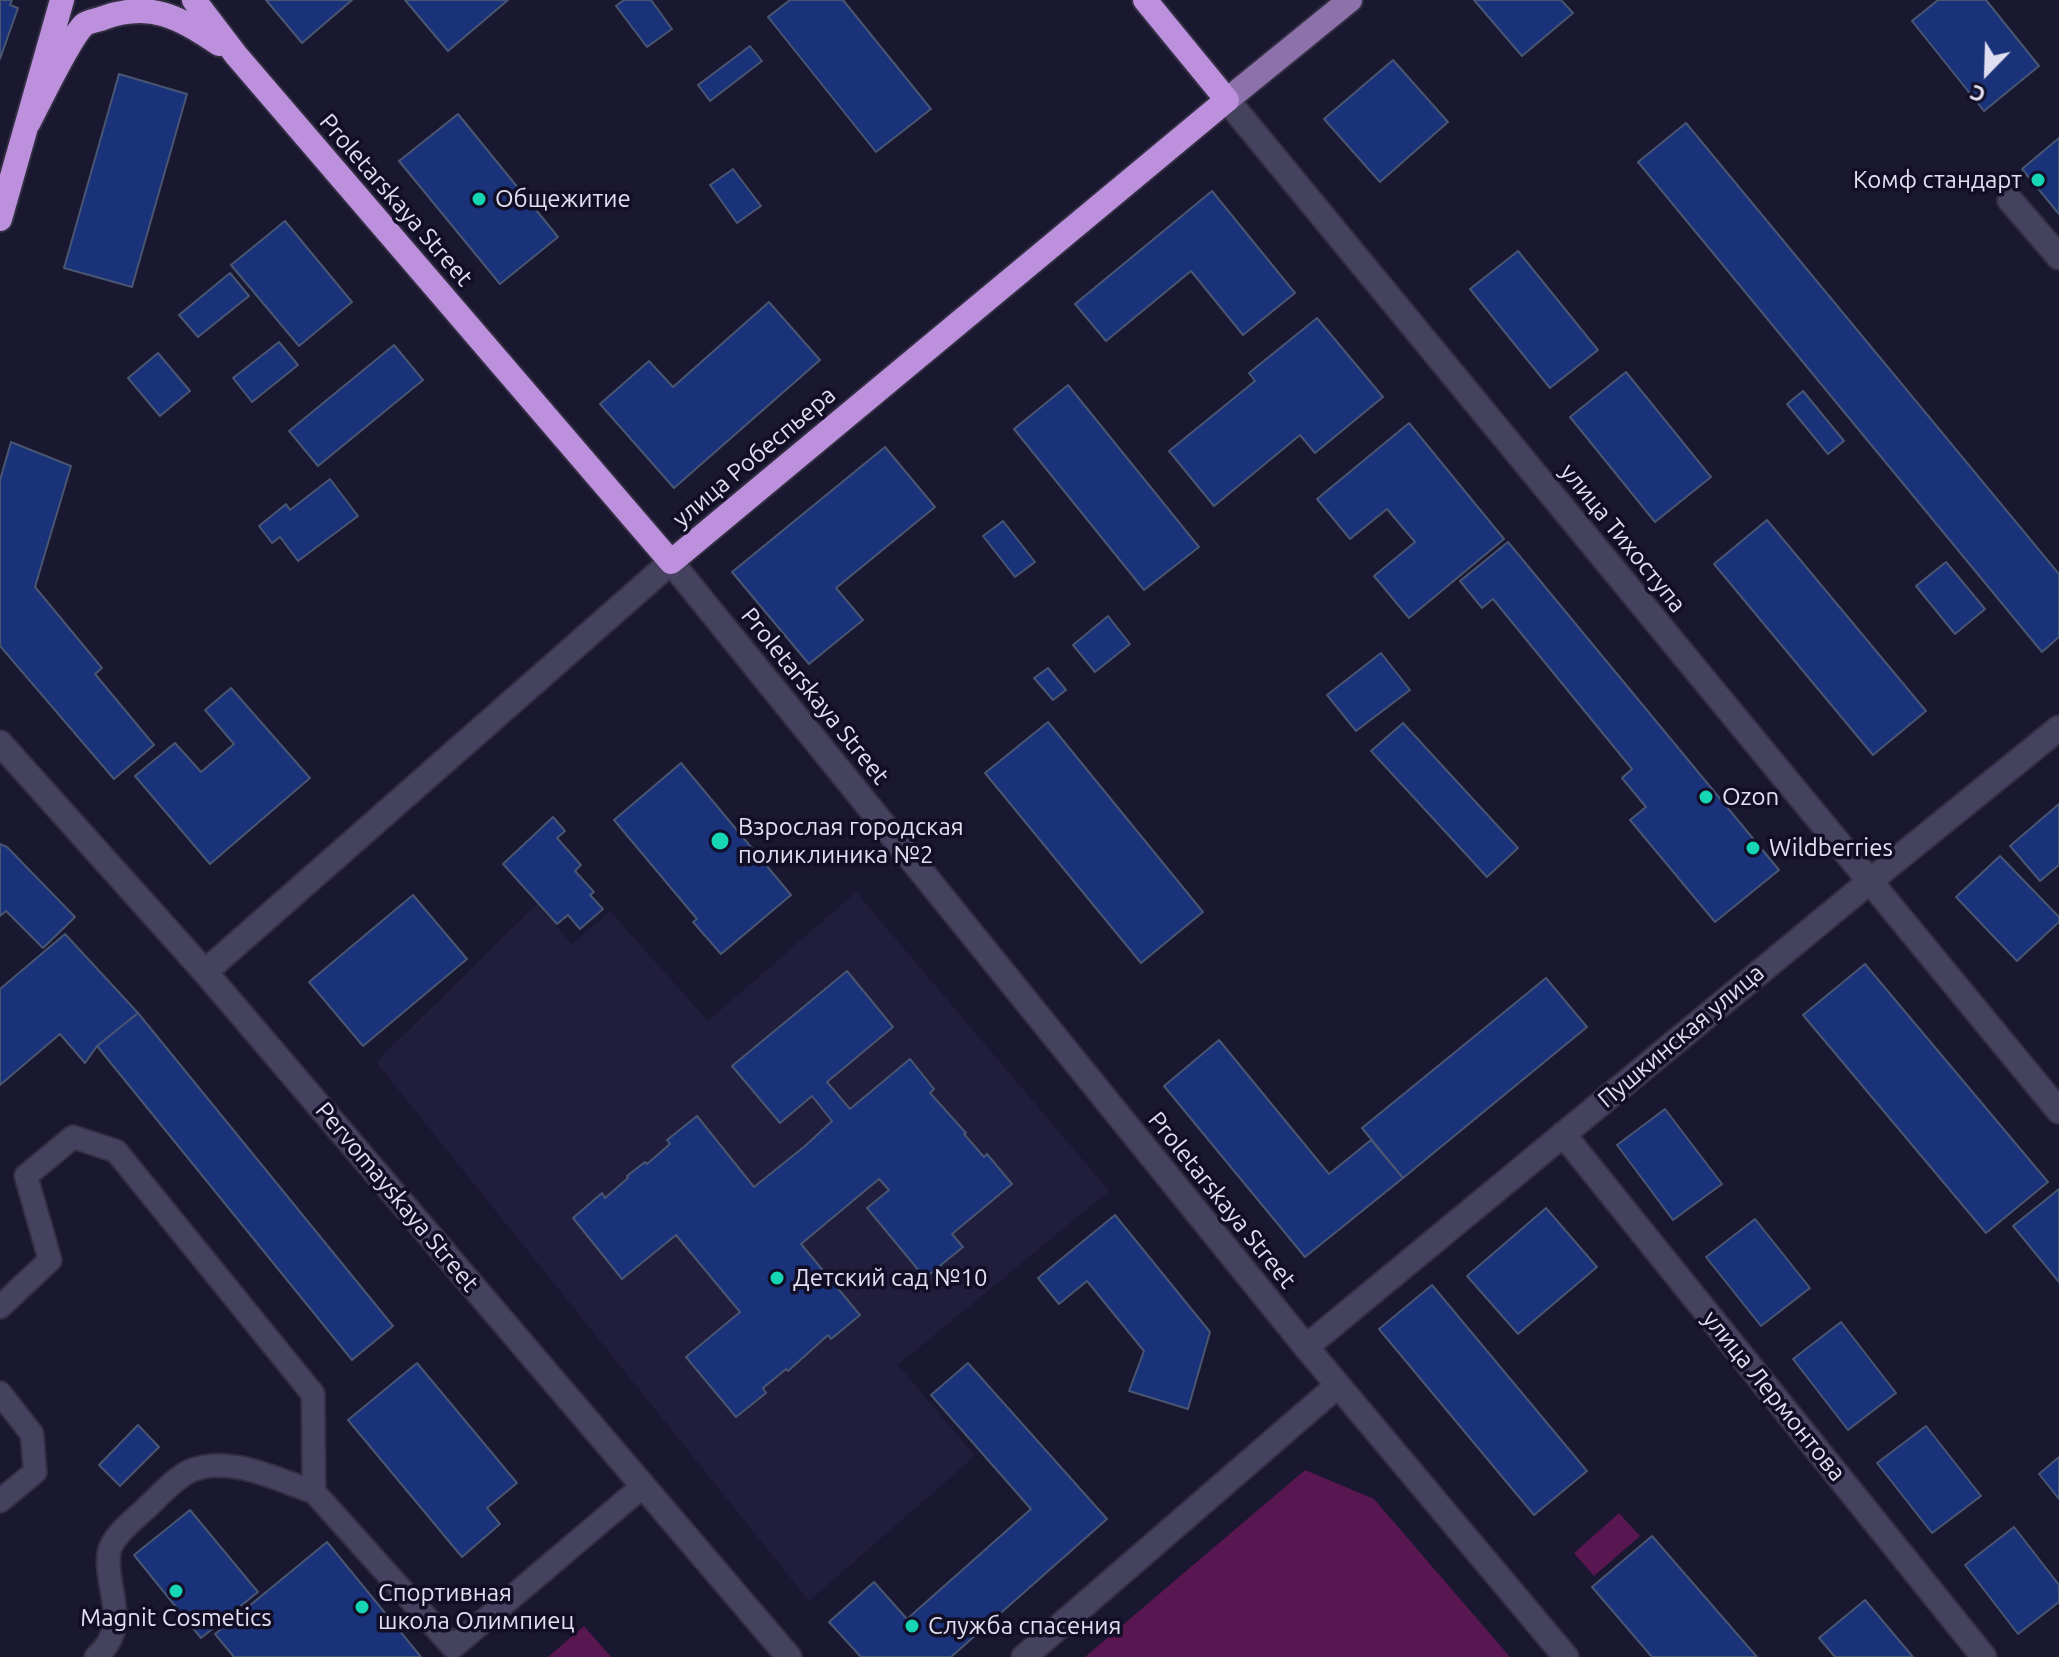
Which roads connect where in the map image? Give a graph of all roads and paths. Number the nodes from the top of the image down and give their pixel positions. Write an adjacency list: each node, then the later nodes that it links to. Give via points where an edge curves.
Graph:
1 (62, 0): 7 (highway)
2 (194, 0): 5 (highway, Proletarskaya Street)
3 (1145, 0): 6 (highway, улица Тихоступа)
4 (1350, 0): 6 (main road, улица Робеспьера)
5 (236, 55): 7 (highway, via 196,27 153,10 117,13 85,25); 11 (highway, Proletarskaya Street)
6 (1227, 100): 11 (highway, улица Робеспьера); 14 (street, улица Тихоступа)
7 (29, 122): 9 (highway)
8 (2010, 200): 10 (street)
9 (0, 219)
10 (2059, 257)
11 (671, 562): 15 (street, улица Робеспьера); 19 (street, Proletarskaya Street)
12 (2059, 728): 14 (street, Пушкинская улица)
13 (0, 743): 15 (street, Pervomayskaya Street)
14 (1869, 882): 16 (street, улица Тихоступа); 17 (street, Пушкинская улица)
15 (205, 972): 22 (street, Pervomayskaya Street)
16 (2059, 1111)
17 (1563, 1134): 19 (street, Пушкинская улица); 29 (street, улица Лермонтова)
18 (0, 1307): 23 (lane, via 50,1260 26,1176 73,1137 116,1151 313,1394)
19 (1306, 1347): 20 (street, Proletarskaya Street)
20 (1337, 1386): 27 (street); 28 (street, Proletarskaya Street)
21 (0, 1393): 24 (lane, via 32,1434 35,1472)
22 (643, 1486): 23 (lane, via 453,1647); 26 (street, Pervomayskaya Street)
23 (314, 1492): 25 (lane, via 245,1469 210,1466 188,1472 128,1524 109,1549 115,1623 106,1649)
24 (0, 1501)
25 (96, 1657)
26 (789, 1657)
27 (1024, 1657)
28 (1566, 1657)
29 (1984, 1657)

